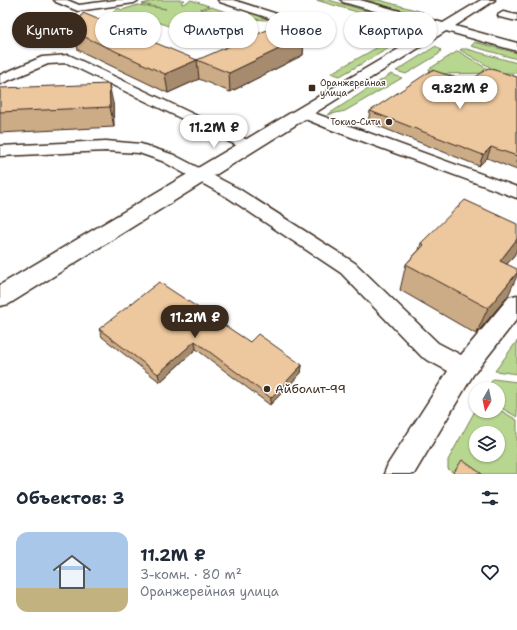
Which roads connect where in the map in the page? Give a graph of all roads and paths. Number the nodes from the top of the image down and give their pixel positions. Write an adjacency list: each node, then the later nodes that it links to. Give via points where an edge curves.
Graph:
1 (58, 0): 2 (lane, via 78,8)
2 (134, 0)
3 (223, 0): 6 (lane)
4 (347, 0): 9 (street)
5 (489, 0): 9 (street)
6 (266, 14)
7 (503, 15): 8 (lane)
8 (517, 18)
9 (444, 27): 10 (street); 12 (street)
10 (517, 47)
11 (0, 80): 13 (lane, via 46,60 69,59)
12 (303, 113): 13 (street); 16 (lane)
13 (249, 146): 15 (street)
14 (0, 151): 15 (lane, via 106,146 141,150 168,158)
15 (200, 175): 17 (street); 19 (lane, via 233,193 348,268 430,350)
16 (517, 193)
17 (0, 297)
18 (517, 304): 19 (lane)
19 (464, 368): 20 (lane)
20 (398, 474)

